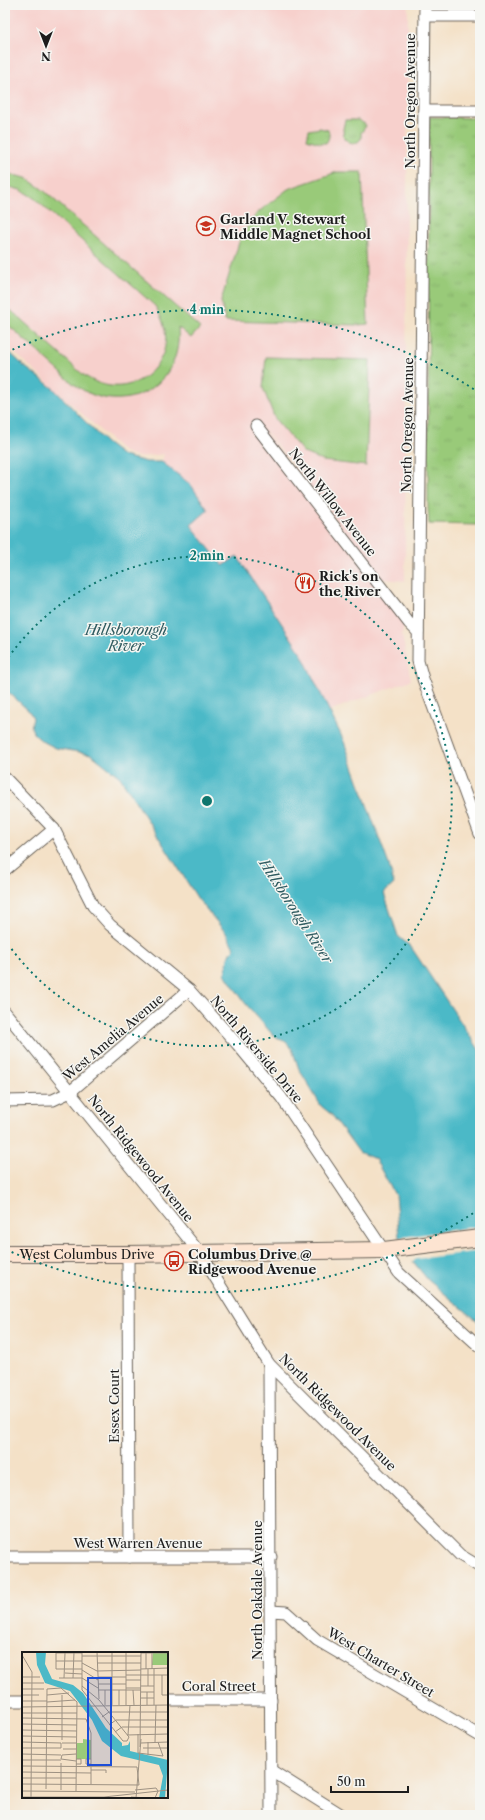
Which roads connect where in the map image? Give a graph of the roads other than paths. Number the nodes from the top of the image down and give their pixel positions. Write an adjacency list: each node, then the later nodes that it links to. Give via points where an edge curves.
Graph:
1 (425, 10): 2 (street); 3 (street, North Oregon Avenue)
2 (480, 16)
3 (424, 111): 4 (street); 6 (street, North Oregon Avenue)
4 (480, 111)
5 (256, 426): 6 (street, North Willow Avenue)
6 (418, 632): 9 (street, North Oregon Avenue, via 418,661 423,680)
7 (5, 778): 8 (street, North Riverside Drive)
8 (54, 829): 10 (street); 11 (street, North Riverside Drive, via 93,906 110,925)
9 (480, 834)
10 (5, 870)
11 (189, 990): 13 (street, West Amelia Avenue); 16 (street, North Riverside Drive, via 281,1097)
12 (5, 1012): 13 (street, North Ridgewood Avenue)
13 (70, 1092): 14 (street, West Amelia Avenue, via 53,1100); 17 (street, North Ridgewood Avenue)
14 (5, 1101)
15 (480, 1238): 16 (main road, West Columbus Drive)
16 (384, 1250): 17 (main road, West Columbus Drive); 20 (street, North Riverside Drive, via 399,1273)
17 (200, 1253): 19 (main road, West Columbus Drive); 21 (street, North Ridgewood Avenue)
18 (5, 1254): 19 (main road, West Columbus Drive)
19 (128, 1254): 23 (street, Essex Court)
20 (480, 1347)
21 (270, 1364): 24 (street, North Oakdale Avenue); 25 (street, North Ridgewood Avenue, via 460,1555)
22 (5, 1557): 23 (street, West Warren Avenue)
23 (129, 1557): 24 (street, West Warren Avenue)
24 (271, 1557): 26 (street, North Oakdale Avenue)
25 (480, 1568)
26 (271, 1611): 28 (street, North Oakdale Avenue); 31 (street, West Charter Street, via 286,1612 317,1640)
27 (168, 1700): 28 (street, Coral Street)
28 (271, 1700): 32 (street, North Oakdale Avenue)
29 (5, 1701): 30 (street)
30 (22, 1701)
31 (480, 1736)
32 (272, 1771): 33 (street, North Oakdale Avenue); 34 (street)
33 (271, 1815)
34 (342, 1815)

